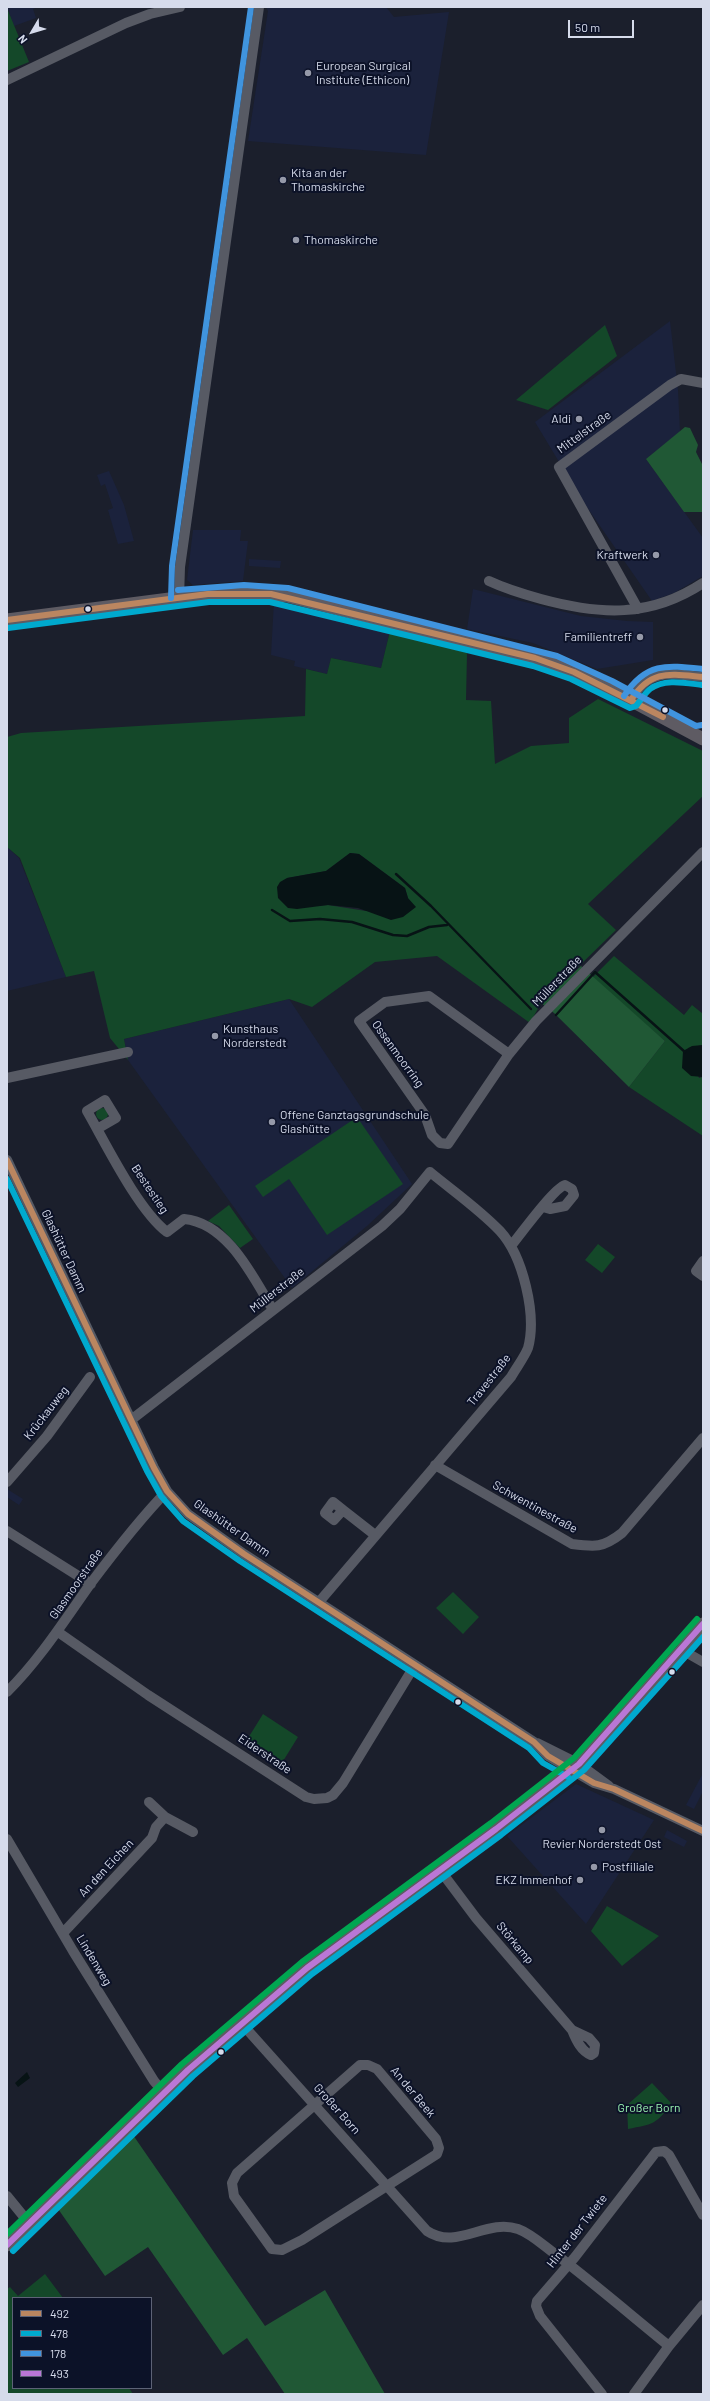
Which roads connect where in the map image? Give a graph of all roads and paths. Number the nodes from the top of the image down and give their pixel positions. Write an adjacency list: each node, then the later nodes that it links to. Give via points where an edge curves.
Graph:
1 (180, 7): 3 (street, via 150,14 126,24)
2 (259, 7): 7 (street, via 180,566)
3 (7, 80)
4 (703, 383): 8 (street, Mittelstraße, via 681,379 670,385 559,467)
5 (489, 581): 8 (street, via 503,588 587,610 620,612)
6 (703, 583): 8 (street, via 670,602)
7 (179, 598): 9 (main road); 11 (main road, via 245,594 287,596 535,658 574,672)
8 (638, 609)
9 (7, 620)
10 (703, 677): 11 (street, via 656,675 642,683)
11 (631, 700): 12 (main road)
12 (703, 739)
13 (703, 852): 15 (street, Müllerstraße, via 536,1021)
14 (128, 1052): 16 (street)
15 (509, 1054): 18 (street, Müllerstraße); 18 (street, Ossenmoorring, via 429,996 385,1002 359,1021 426,1115 432,1135 440,1143)
16 (7, 1078)
17 (97, 1129): 25 (street, Bestestieg, via 157,1224 167,1232 184,1219 192,1220 222,1237 234,1248)
18 (448, 1144)
19 (7, 1160): 27 (street, Glashütter Damm)
20 (430, 1172): 22 (street, Travestraße, via 500,1231); 25 (street, Müllerstraße, via 400,1209 382,1226)
21 (543, 1207): 22 (street)
22 (511, 1246): 29 (street, Travestraße, via 529,1298 531,1323 527,1349 511,1377)
23 (703, 1261): 24 (street, via 696,1270)
24 (703, 1276)
25 (273, 1310): 27 (street, Müllerstraße)
26 (90, 1377): 30 (street, Krückauweg, via 47,1436)
27 (131, 1420): 31 (street, Glashütter Damm)
28 (703, 1438): 29 (street, Schwentinestraße, via 622,1533 611,1542 597,1547 572,1544)
29 (435, 1465): 34 (street, Travestraße)
30 (7, 1482)
31 (167, 1491): 35 (street, Glasmoorstraße, via 146,1513); 36 (street, Glashütter Damm, via 188,1514)
32 (343, 1510): 34 (street)
33 (7, 1531): 35 (street)
34 (375, 1535): 36 (street, Travestraße)
35 (91, 1584): 38 (street, Glasmoorstraße)
36 (319, 1602): 41 (street, Glashütter Damm)
37 (703, 1624): 39 (main road)
38 (58, 1632): 41 (street, Eiderstraße, via 148,1695 291,1788 314,1799 333,1795 343,1784); 42 (street, Glasmoorstraße)
39 (682, 1650): 40 (street); 43 (main road)
40 (703, 1662)
41 (415, 1665): 43 (street, Glashütter Damm, via 534,1742 552,1749)
42 (7, 1692)
43 (575, 1767): 46 (street, Glashütter Damm, via 614,1789); 49 (main road)
44 (149, 1802): 45 (street)
45 (164, 1817): 47 (street); 50 (street, An den Eichen, via 152,1838)
46 (703, 1831)
47 (193, 1832)
48 (7, 1839): 50 (street, Lindenweg)
49 (440, 1870): 51 (main road, via 331,1949); 52 (street, Störkamp, via 476,1918)
50 (63, 1933): 53 (street, Lindenweg, via 154,2081)
51 (243, 2025): 53 (main road); 54 (street, Großer Born)
52 (572, 2030)
53 (164, 2093): 58 (main road)
54 (314, 2104): 55 (street, Großer Born); 55 (street, An der Beek, via 357,2067 364,2065 377,2069 436,2139 439,2148 431,2159); 55 (street, An der Beek, via 237,2173 232,2181 234,2196 269,2246 279,2251 292,2246)
55 (389, 2186): 60 (street, Großer Born, via 424,2228 437,2237 450,2239 505,2225 531,2236)
56 (7, 2196): 58 (street)
57 (703, 2215): 60 (street, Hinter der Twiete, via 669,2155 659,2151 651,2157)
58 (29, 2223): 59 (main road)
59 (7, 2245)
60 (568, 2264): 62 (street, Großer Born); 63 (street, Hinter der Twiete, via 537,2301 537,2311)
61 (703, 2305): 62 (street)
62 (669, 2346): 64 (street)
63 (602, 2394)
64 (634, 2394)

